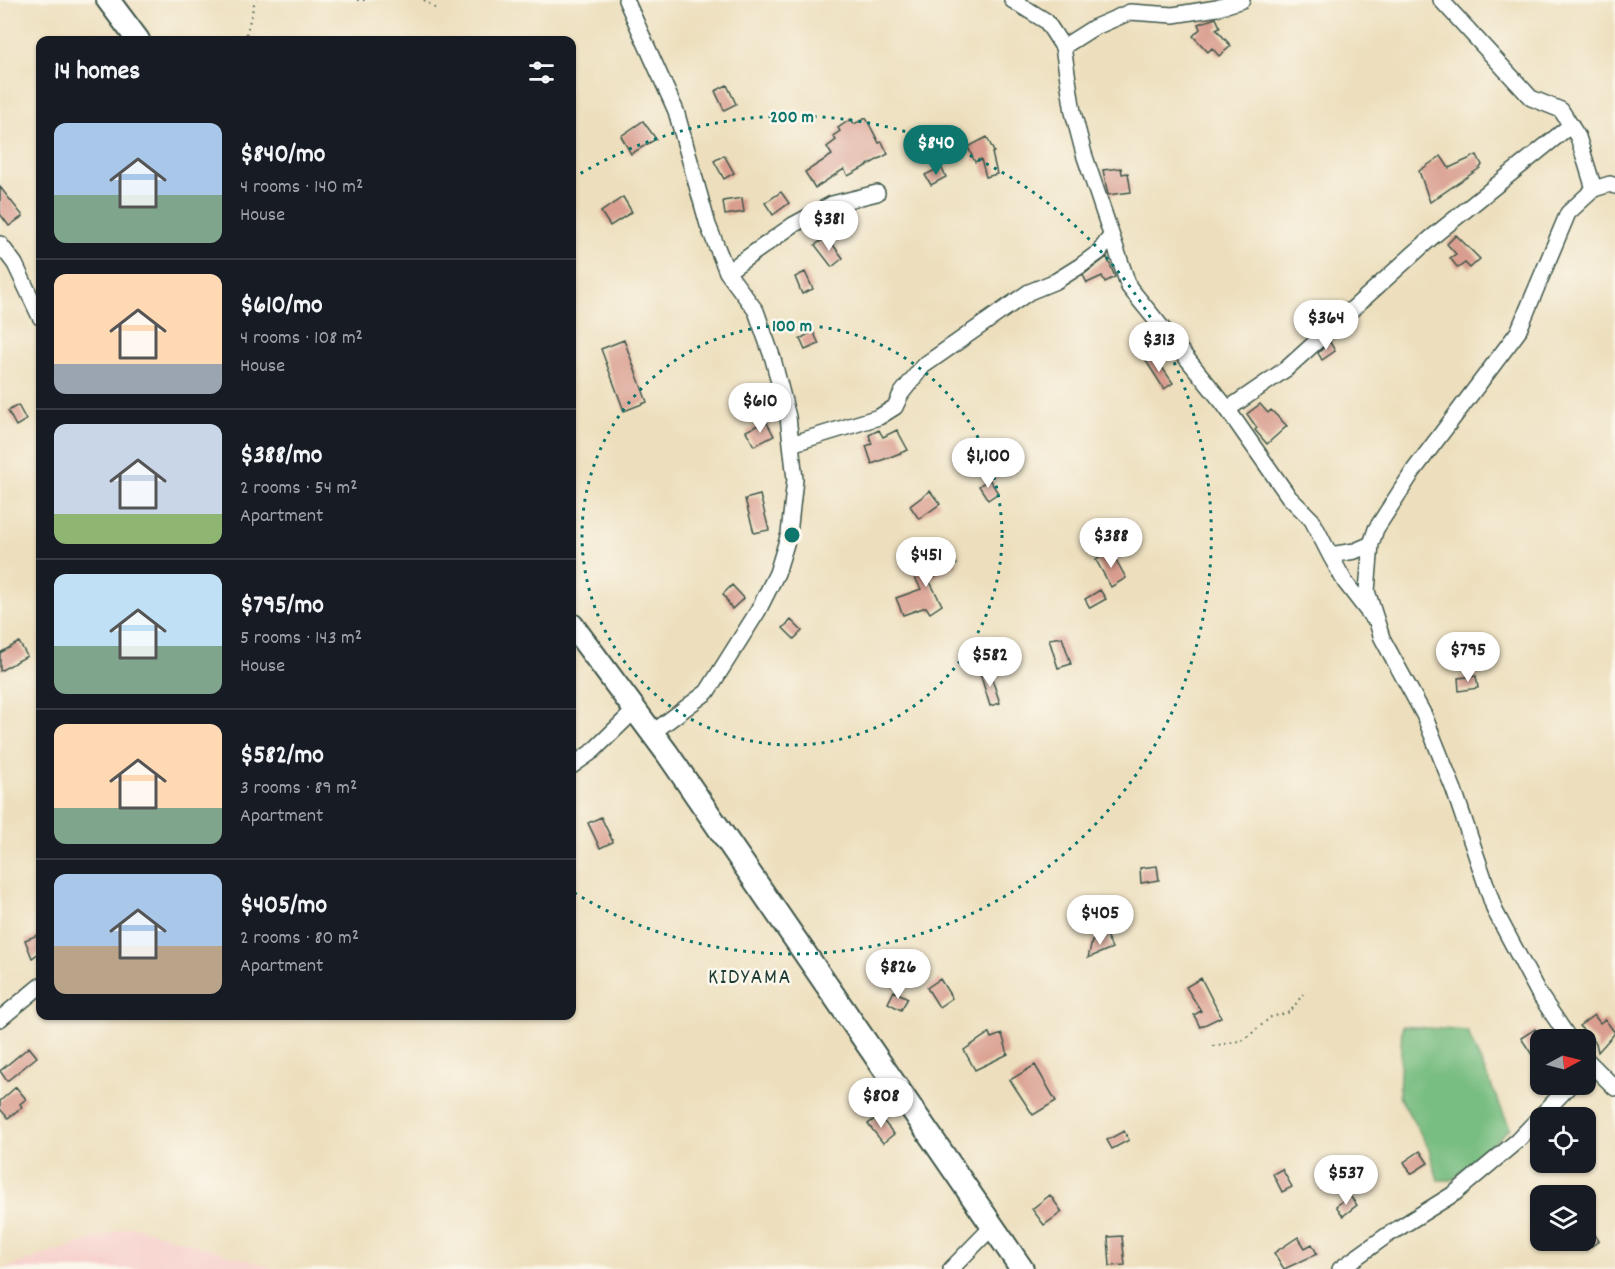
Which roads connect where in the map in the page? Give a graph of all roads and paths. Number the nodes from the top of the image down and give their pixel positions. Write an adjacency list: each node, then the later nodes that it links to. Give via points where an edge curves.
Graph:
1 (108, 0): 11 (highway)
2 (257, 0): 12 (path)
3 (357, 0): 4 (path)
4 (366, 0)
5 (424, 0): 10 (path)
6 (1012, 0): 13 (street, via 1046,21)
7 (1242, 0): 13 (street, via 1173,15 1130,12)
8 (1441, 0): 14 (street, via 1531,98 1561,110)
9 (631, 2): 20 (street, via 676,111 708,225)
10 (436, 9)
11 (135, 36)
12 (246, 36)
13 (1063, 47): 18 (street, via 1073,112)
14 (1570, 125): 16 (street, via 1578,136); 22 (street, via 1431,238 1286,369)
15 (1615, 186): 16 (street)
16 (1594, 189): 24 (street, via 1568,213 1518,332 1414,470)
17 (878, 193): 20 (street, via 832,204 793,225)
18 (1111, 236): 22 (street, via 1129,287); 23 (street, via 1099,252 1080,266 1029,292 923,366 900,394 895,407 879,417)
19 (0, 244): 21 (street, via 15,264)
20 (727, 272): 23 (street, via 756,311 789,417)
21 (36, 309)
22 (1228, 409): 25 (street, via 1289,497 1312,520)
23 (791, 444): 29 (street, via 795,479 789,534 772,582 707,692)
24 (1371, 544): 25 (street); 26 (street, via 1368,591)
25 (1330, 555): 26 (street, via 1356,599)
26 (1377, 622): 34 (street, via 1428,726 1495,911 1539,994)
27 (576, 630): 28 (highway)
28 (635, 710): 29 (highway); 30 (street)
29 (652, 732): 39 (highway)
30 (576, 763)
31 (36, 989): 33 (street)
32 (1303, 994): 35 (path, via 1290,1012 1271,1017 1244,1040)
33 (0, 1019)
34 (1563, 1029)
35 (1213, 1046)
36 (1596, 1069): 37 (street)
37 (1615, 1088)
38 (1561, 1095): 42 (street, via 1517,1141 1455,1193)
39 (994, 1225): 40 (street); 41 (highway)
40 (951, 1269)
41 (1022, 1269)
42 (1340, 1269)

